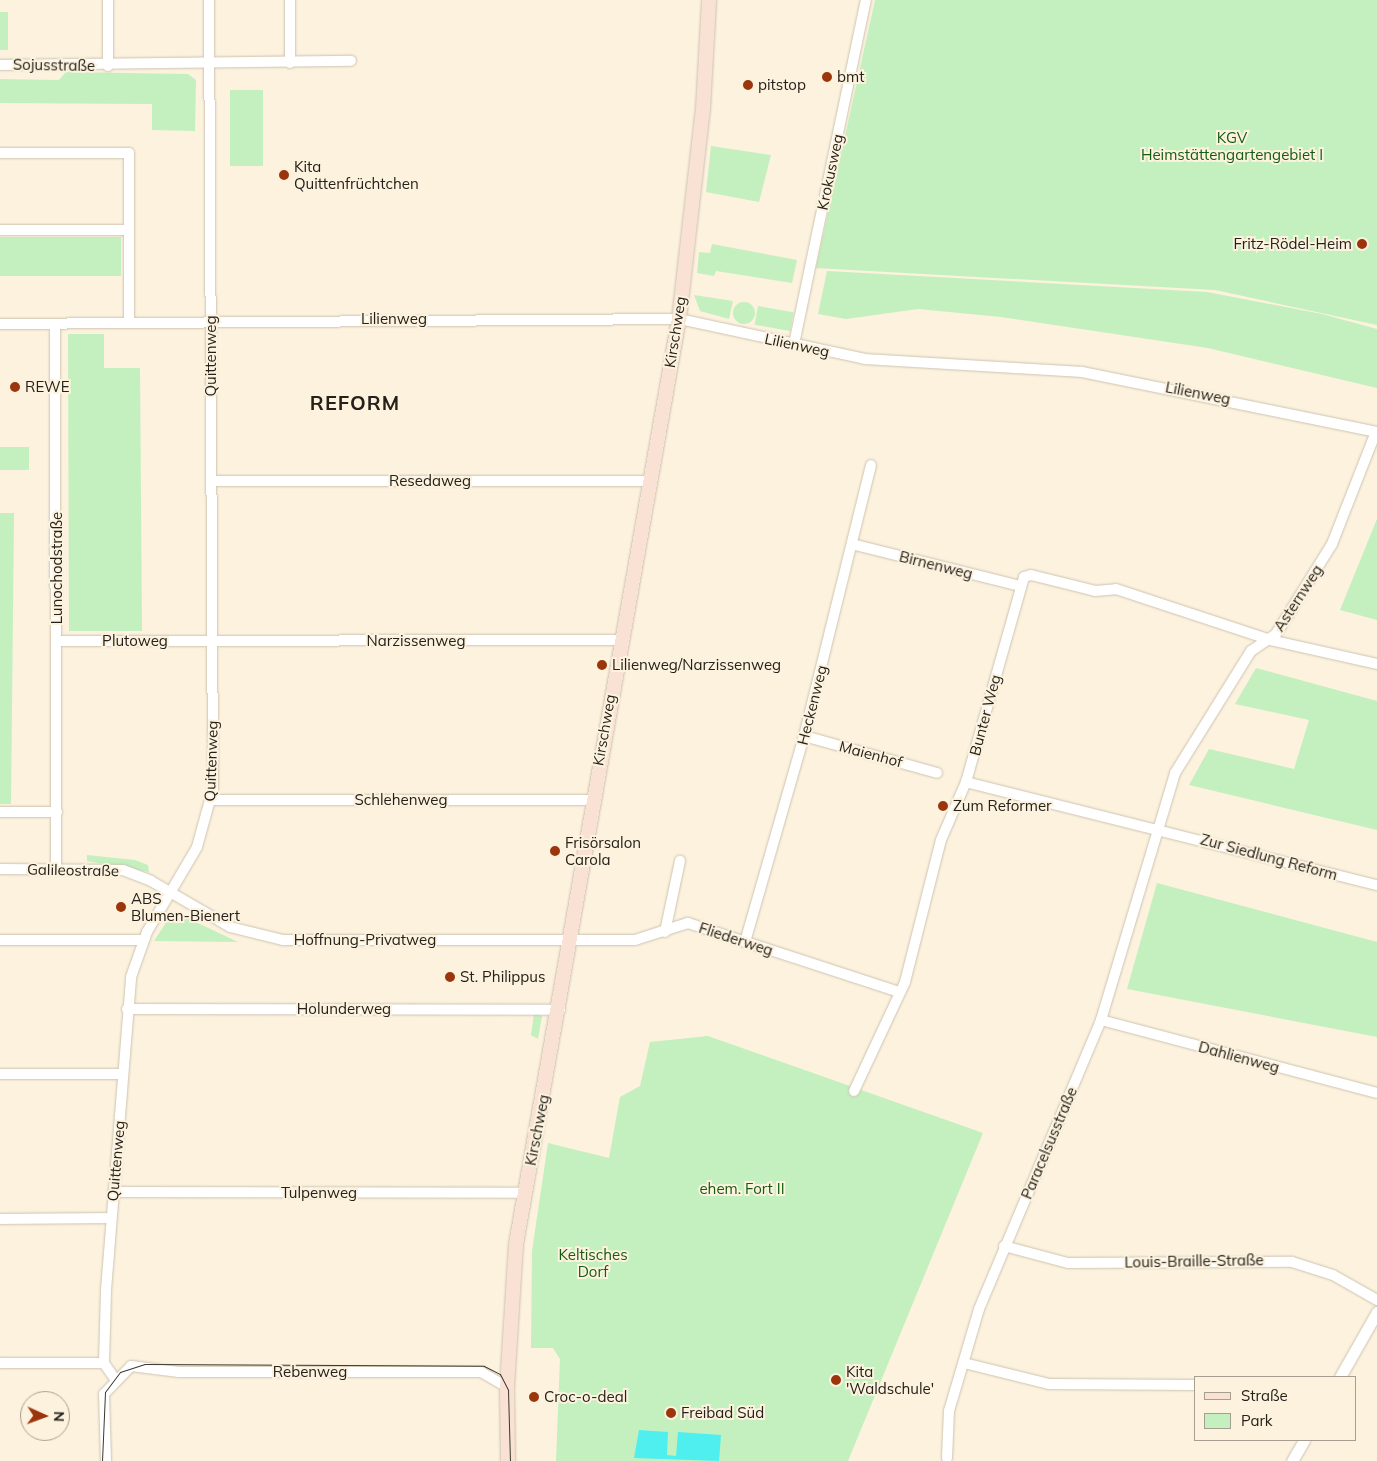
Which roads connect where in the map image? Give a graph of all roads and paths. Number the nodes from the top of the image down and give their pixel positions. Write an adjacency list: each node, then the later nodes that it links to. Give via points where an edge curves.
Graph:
1 (108, 0): 10 (street, Sojusstraße)
2 (209, 0): 9 (street, Quittenweg)
3 (290, 0): 7 (street)
4 (709, 0): 14 (main road, Kirschweg, via 702,109)
5 (866, 0): 19 (street, Krokusweg)
6 (351, 60): 7 (street)
7 (290, 63): 9 (street)
8 (0, 64): 10 (street, Sojusstraße)
9 (210, 64): 10 (street, Sojusstraße); 15 (street, Quittenweg)
10 (108, 66)
11 (0, 153): 13 (street, via 129,153)
12 (0, 230): 13 (street)
13 (129, 230): 16 (street)
14 (679, 319): 15 (street, Lilienweg); 19 (street, Lilienweg); 23 (main road, Kirschweg)
15 (211, 320): 16 (street, Lilienweg); 22 (street, Quittenweg)
16 (129, 323): 18 (street, Lilienweg)
17 (0, 324): 18 (street, Lilienweg)
18 (55, 324): 28 (street, Lunochodstraße)
19 (794, 344): 20 (street, Lilienweg, via 865,359 1082,372)
20 (1377, 432): 27 (street, Asternweg, via 1332,544)
21 (871, 465): 24 (street, Heckenweg)
22 (212, 481): 23 (street, Resedaweg); 29 (street, Quittenweg)
23 (649, 481): 26 (main road, Kirschweg)
24 (852, 544): 25 (street, Birnenweg); 31 (street, Heckenweg)
25 (1020, 586): 27 (street, via 1031,574 1087,589 1113,589); 33 (street, Bunter Weg)
26 (620, 640): 29 (street, Narzissenweg); 35 (main road, Kirschweg)
27 (1270, 640): 30 (street); 38 (street, Asternweg, via 1251,651 1176,771)
28 (57, 641): 29 (street, Plutoweg); 37 (street, Lunochodstraße)
29 (212, 641): 34 (street, Quittenweg)
30 (1377, 664)
31 (804, 736): 32 (street, Maienhof); 48 (street, Heckenweg)
32 (937, 773)
33 (966, 782): 38 (street, Zur Siedlung Reform); 49 (street, Bunter Weg, via 941,840)
34 (212, 800): 35 (street, Schlehenweg); 43 (street, Quittenweg, via 197,847)
35 (591, 800): 47 (main road, Kirschweg)
36 (0, 812): 37 (street)
37 (57, 812): 40 (street, Lunochodstraße)
38 (1160, 829): 42 (street, Zur Siedlung Reform); 52 (street, Paracelsusstraße)
39 (680, 861): 44 (street)
40 (56, 868): 41 (street, Galileostraße); 43 (street, Galileostraße, via 123,870)
41 (0, 869)
42 (1377, 886)
43 (171, 893): 46 (street, Quittenweg); 47 (street, Hoffnung-Privatweg, via 230,928 270,939)
44 (665, 932): 47 (street, Fliederweg, via 641,940); 48 (street, Fliederweg, via 687,923)
45 (0, 940): 46 (street)
46 (144, 940): 50 (street, Quittenweg)
47 (571, 940): 51 (main road, Kirschweg)
48 (745, 942): 49 (street, Fliederweg)
49 (899, 992): 55 (street, Bunter Weg)
50 (127, 1009): 51 (street, Holunderweg); 54 (street, Quittenweg)
51 (560, 1010): 58 (main road, Kirschweg)
52 (1100, 1020): 56 (street, Dahlienweg); 61 (street, Paracelsusstraße)
53 (0, 1074): 54 (street)
54 (123, 1074): 57 (street, Quittenweg)
55 (854, 1091)
56 (1377, 1093)
57 (113, 1192): 58 (street, Tulpenweg); 59 (street, Quittenweg)
58 (524, 1193): 70 (main road, Kirschweg, via 514,1271)
59 (111, 1218): 60 (street); 65 (street, Quittenweg)
60 (0, 1219)
61 (1004, 1246): 62 (street, Louis-Braille-Straße, via 1068,1263 1292,1262 1333,1275); 66 (street, Paracelsusstraße)
62 (1377, 1300)
63 (1377, 1312): 67 (street)
64 (0, 1363): 65 (street)
65 (104, 1363): 68 (street)
66 (964, 1363): 69 (street, via 1049,1384); 72 (street, Paracelsusstraße, via 949,1411)
67 (1341, 1376)
68 (115, 1379): 70 (street, Rebenweg, via 131,1366 179,1372 480,1372); 73 (street, via 104,1394)
69 (1194, 1385)
70 (507, 1387): 74 (main road, Kirschweg)
71 (1303, 1441): 75 (street)
72 (947, 1458)
73 (106, 1461)
74 (508, 1461)
75 (1292, 1461)

